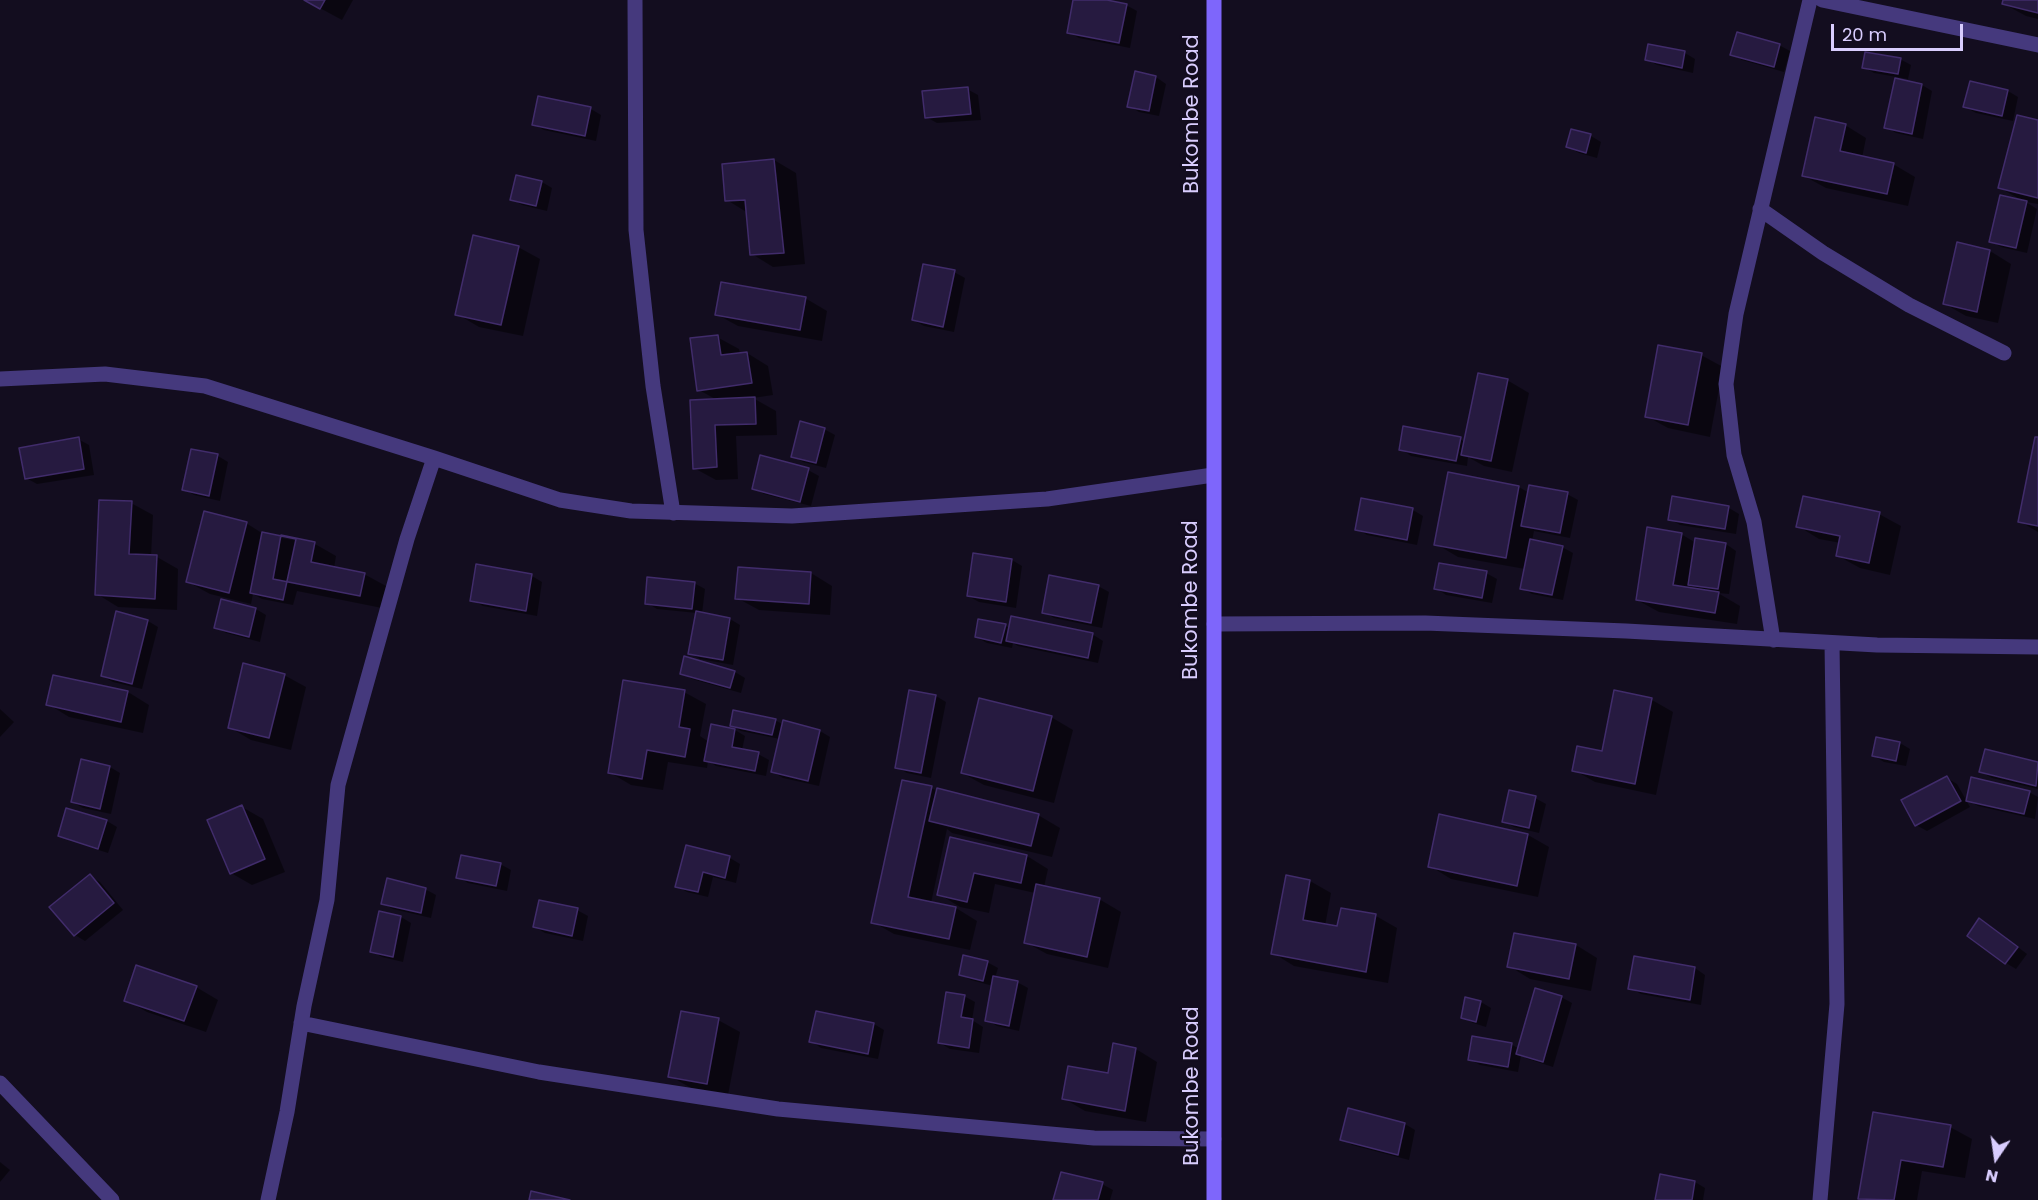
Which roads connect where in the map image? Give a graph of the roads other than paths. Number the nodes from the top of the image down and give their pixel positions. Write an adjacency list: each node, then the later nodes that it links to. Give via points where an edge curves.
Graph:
1 (635, 0): 11 (street, via 636,230 653,386)
2 (1214, 0): 10 (main road, Bukombe Road)
3 (1810, 0): 6 (street)
4 (1822, 0): 5 (street)
5 (2038, 45)
6 (1760, 209): 7 (street, via 1909,305); 13 (street, via 1736,314 1726,384 1734,454 1754,522)
7 (2004, 353)
8 (0, 379): 9 (street, via 105,374 205,386)
9 (434, 458): 11 (street, via 560,500); 16 (street, via 338,785 327,900)
10 (1213, 475): 11 (street, via 1047,499 792,516); 12 (main road, Bukombe Road)
11 (673, 513)
12 (1214, 624): 13 (street, via 1425,623); 18 (main road, Bukombe Road)
13 (1773, 640): 14 (street)
14 (1832, 643): 15 (street); 22 (street, via 1837,1004)
15 (2038, 647)
16 (301, 1023): 18 (street, via 539,1072 778,1109 1094,1138); 20 (street)
17 (0, 1083): 19 (street)
18 (1214, 1139): 21 (main road, Bukombe Road)
19 (112, 1200)
20 (268, 1200)
21 (1214, 1200)
22 (1820, 1200)

